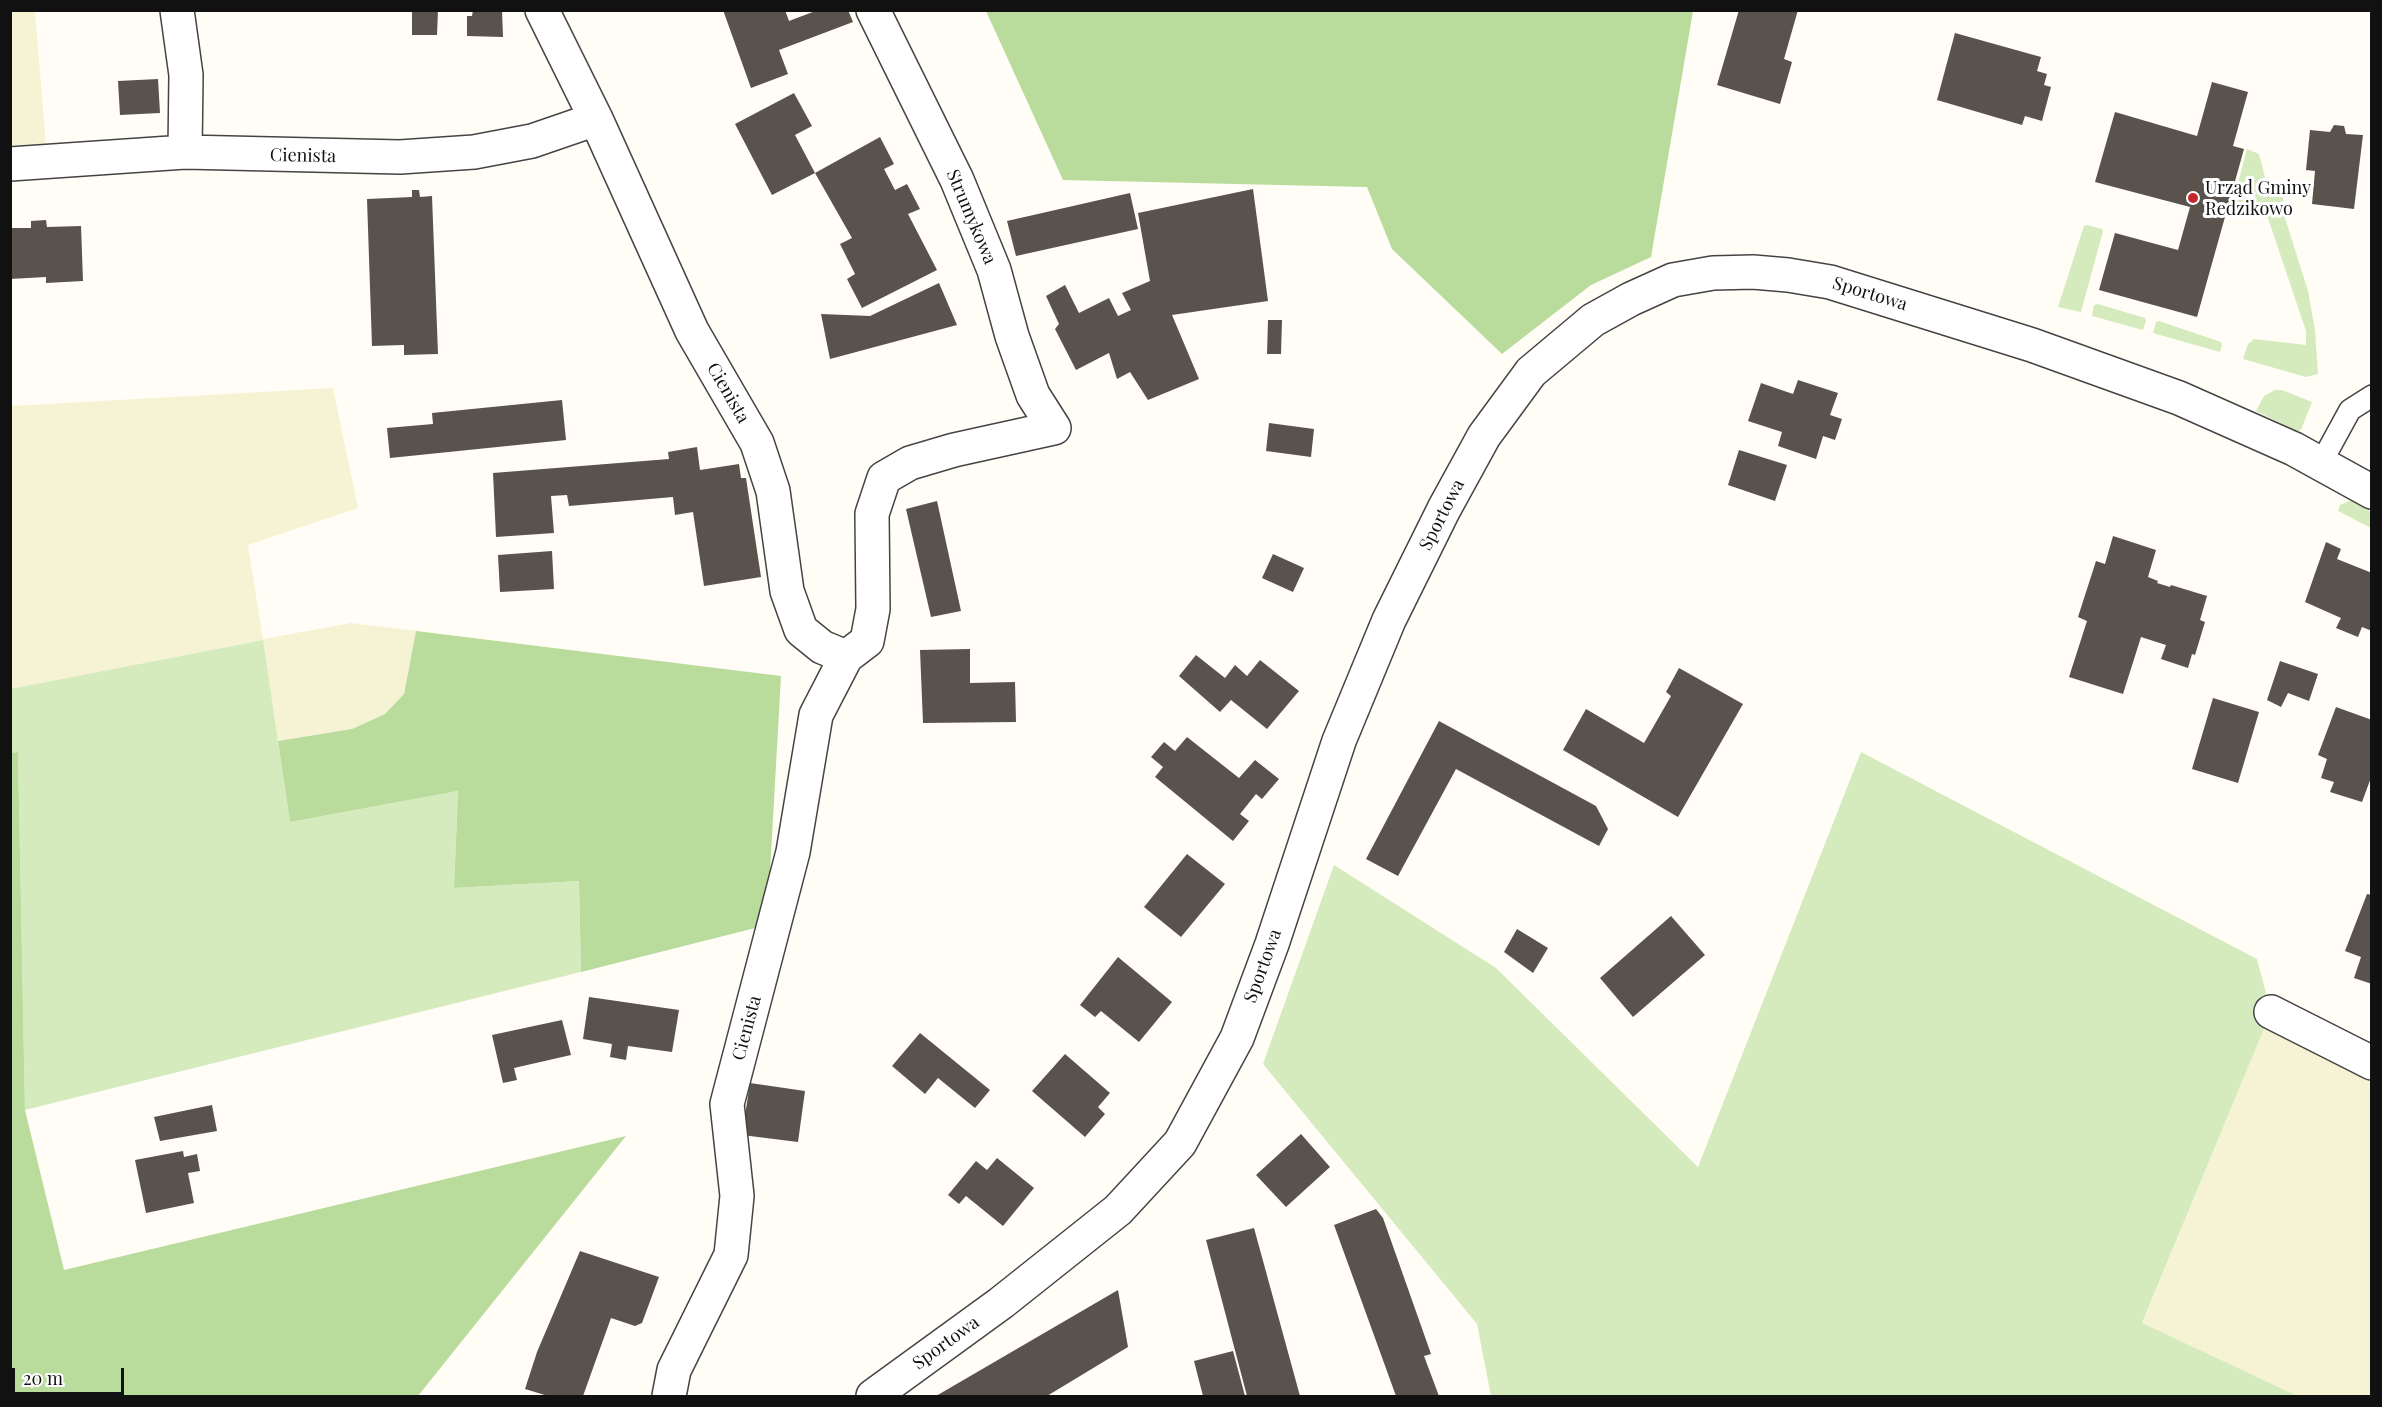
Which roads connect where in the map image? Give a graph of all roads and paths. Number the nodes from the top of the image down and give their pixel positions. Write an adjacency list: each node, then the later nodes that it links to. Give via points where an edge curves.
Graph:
1 (177, 10): 5 (street, via 186,75)
2 (542, 10): 4 (street, Cienista)
3 (873, 10): 8 (street, Strumykowa, via 957,180 994,270 1033,395)
4 (596, 119): 5 (street, Cienista, via 532,141 474,152 400,157); 11 (street, Cienista, via 692,331 757,443 773,491 787,591 801,630 822,648)
5 (186, 152): 6 (street, Cienista)
6 (10, 164)
7 (2372, 396): 9 (lane, via 2350,410)
8 (1054, 428): 11 (street, Cienista, via 954,450 910,463 884,478 872,514 873,609 867,641)
9 (2321, 463): 10 (street, Sportowa); 15 (street, Sportowa, via 2210,410 2126,378 1982,328 1830,282 1788,274 1713,273 1673,280 1593,320 1532,372 1484,436 1434,529 1389,620 1339,741 1237,1038 1180,1143 1118,1210 1001,1303)
10 (2372, 492)
11 (846, 657): 14 (street, Cienista, via 816,715 793,852 727,1104 737,1196 731,1255 674,1370)
12 (2271, 1012): 13 (street)
13 (2372, 1063)
14 (669, 1396)
15 (873, 1396)

